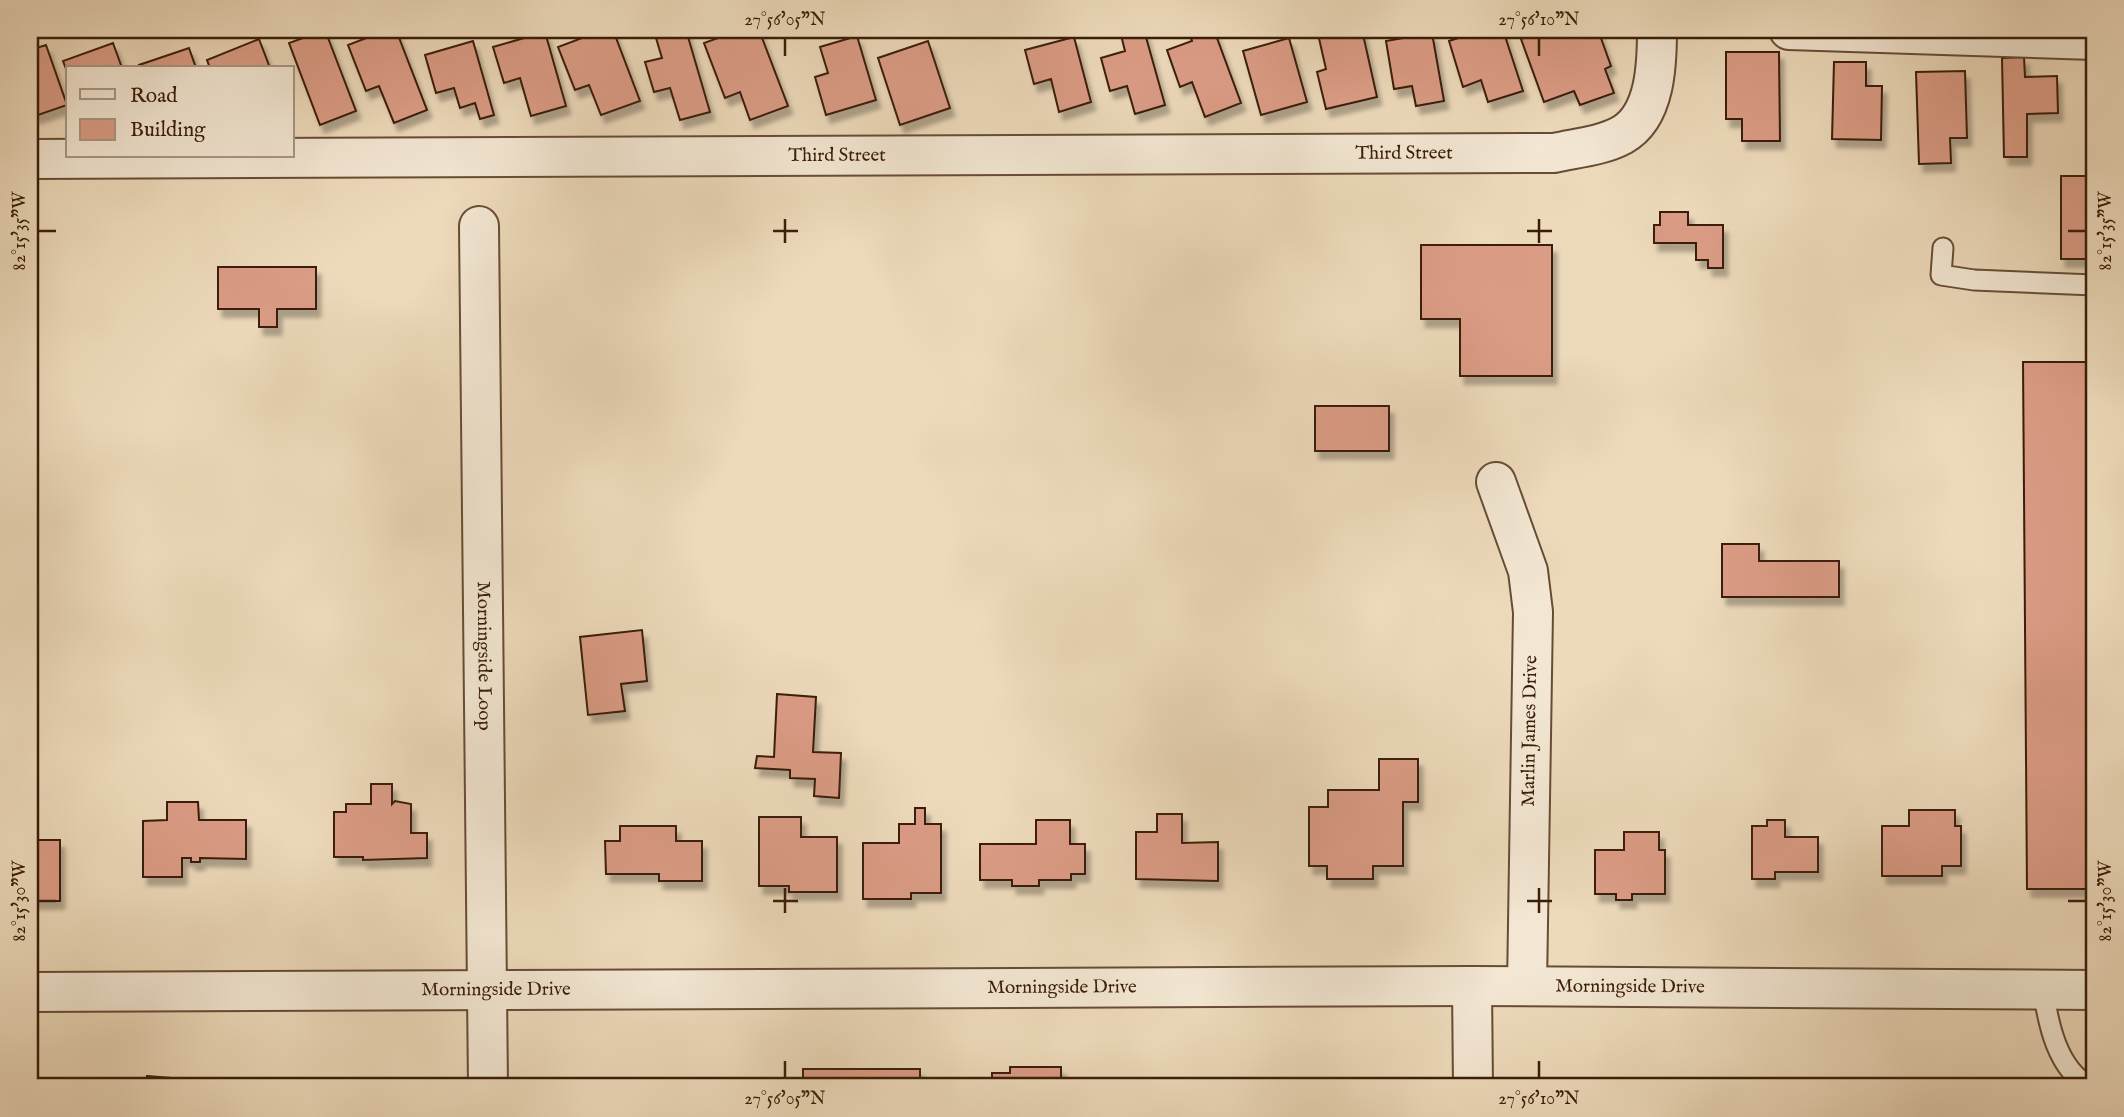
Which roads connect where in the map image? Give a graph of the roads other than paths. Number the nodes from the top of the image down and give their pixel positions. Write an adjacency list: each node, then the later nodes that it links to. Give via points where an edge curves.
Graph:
1 (1657, 30): 5 (street, Third Street, via 1653,81 1635,124 1608,141 1554,153)
2 (1789, 30): 3 (street)
3 (2094, 40)
4 (284, 158): 6 (street, Third Street)
5 (294, 158)
6 (30, 159)
7 (479, 226): 15 (street, Morningside Loop)
8 (1943, 248): 9 (lane, via 1941,275)
9 (2094, 285)
10 (1496, 482): 12 (street, Marlin James Drive, via 1528,570 1533,612)
11 (1472, 986): 12 (street, Morningside Drive); 15 (street, Morningside Drive); 18 (street)
12 (1527, 986): 13 (street, Morningside Drive)
13 (2043, 989): 14 (street, Morningside Drive); 19 (lane, via 2054,1040 2079,1082)
14 (2094, 990)
15 (487, 991): 16 (street, Morningside Drive); 17 (street, Morningside Loop)
16 (30, 992)
17 (488, 1087)
18 (1473, 1087)
19 (2091, 1087)

